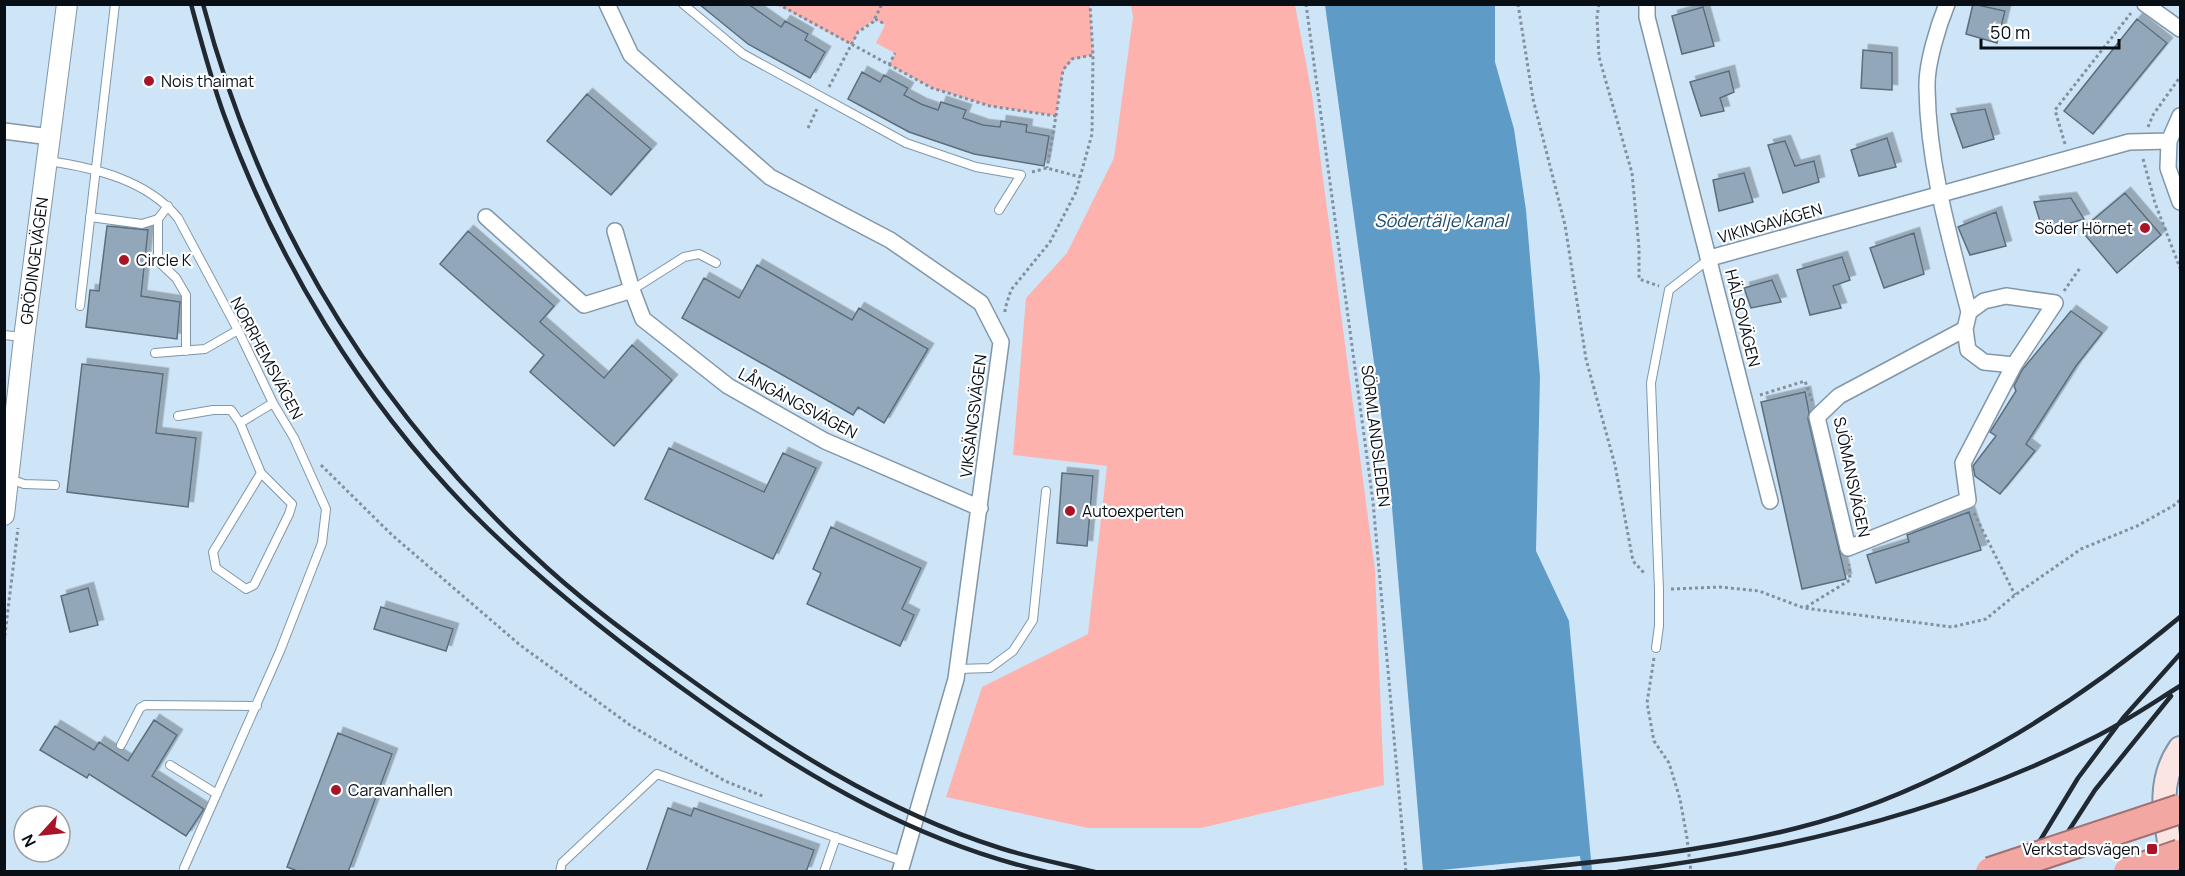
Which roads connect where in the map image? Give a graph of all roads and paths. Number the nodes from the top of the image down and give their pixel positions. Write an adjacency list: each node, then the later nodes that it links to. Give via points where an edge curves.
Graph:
1 (67, 4): 27 (street, GRÖDINGEVÄGEN)
2 (115, 4): 31 (lane)
3 (607, 4): 70 (street, VIKSÄNGSVÄGEN, via 631,55 770,177 890,240 981,303 1001,342)
4 (683, 4): 22 (lane, via 743,54)
5 (778, 4): 18 (path)
6 (882, 4): 15 (path)
7 (1090, 4): 20 (path)
8 (1306, 4): 91 (path, SÖRMLANDSLEDEN, via 1373,502)
9 (1518, 4): 73 (path, via 1533,99 1565,225 1586,359 1615,465 1633,561)
10 (1599, 4): 45 (path, via 1599,57 1632,173 1638,279)
11 (1647, 4): 41 (street, HÄLSOVÄGEN, via 1647,17)
12 (1947, 4): 33 (street, via 1937,27 1926,86)
13 (2138, 4): 29 (path, via 2055,110)
14 (2145, 4): 17 (street)
15 (875, 19): 16 (path); 18 (path, via 858,32)
16 (885, 24)
17 (2181, 29)
18 (852, 45): 21 (path); 22 (path)
19 (895, 53): 21 (path)
20 (1093, 55): 24 (path, via 1072,59 1063,70); 32 (path, via 1092,134)
21 (889, 65): 24 (path, via 933,88 990,106)
22 (823, 98): 25 (path); 36 (lane, via 906,143 976,167 1021,175)
23 (2181, 116): 28 (street)
24 (1056, 117): 32 (path, via 1047,168)
25 (808, 128)
26 (4, 131): 27 (street)
27 (50, 137): 30 (street, GRÖDINGEVÄGEN)
28 (2169, 141): 29 (street, VIKINGAVÄGEN, via 2129,142); 34 (street, via 2168,168)
29 (2070, 159): 33 (street, VIKINGAVÄGEN)
30 (47, 161): 31 (lane, NORRHEMSVÄGEN); 52 (street, GRÖDINGEVÄGEN)
31 (96, 171): 35 (lane, NORRHEMSVÄGEN, via 132,183); 37 (lane)
32 (1080, 177): 49 (path, via 1050,242 1011,290 1005,309)
33 (1938, 194): 41 (street, VIKINGAVÄGEN); 48 (street)
34 (2181, 202)
35 (168, 206): 39 (lane); 51 (lane, NORRHEMSVÄGEN)
36 (999, 210)
37 (90, 217): 39 (lane, via 142,224); 47 (lane)
38 (486, 217): 44 (street, via 584,305)
39 (158, 219): 53 (lane, via 158,261 186,294)
40 (615, 231): 44 (street, LÅNGÄNGSVÄGEN)
41 (1710, 258): 45 (lane, VIKINGAVÄGEN); 56 (street, HÄLSOVÄGEN)
42 (716, 263): 44 (lane, via 699,254 684,257)
43 (2080, 268): 46 (path)
44 (632, 290): 70 (street, LÅNGÄNGSVÄGEN, via 643,319 728,386 825,441)
45 (1669, 290): 73 (lane, via 1651,383)
46 (2055, 303): 48 (street, via 2006,296 1984,301); 55 (street)
47 (80, 306)
48 (1969, 312): 50 (street)
49 (1007, 318)
50 (1965, 329): 55 (street, via 1968,350 1984,362); 59 (street, SJÖMANSVÄGEN, via 1839,396)
51 (238, 330): 53 (lane, via 205,349); 57 (lane, NORRHEMSVÄGEN)
52 (14, 336): 60 (street, GRÖDINGEVÄGEN)
53 (186, 351): 54 (lane)
54 (155, 353)
55 (2014, 365): 67 (street, via 1963,463)
56 (1745, 400): 59 (path, via 1805,381); 69 (street, HÄLSOVÄGEN)
57 (273, 403): 61 (lane); 78 (lane, NORRHEMSVÄGEN, via 294,438 326,509 322,543)
58 (178, 416): 61 (lane, via 231,410)
59 (1817, 417): 72 (street, SJÖMANSVÄGEN)
60 (10, 419): 64 (street, GRÖDINGEVÄGEN)
61 (240, 423): 63 (lane)
62 (319, 463): 83 (path, via 392,535 520,645 630,725 725,781)
63 (261, 473): 63 (lane, via 292,504 254,585 246,589 216,568 213,552)
64 (9, 479): 65 (lane, via 24,484); 71 (street, GRÖDINGEVÄGEN)
65 (55, 485)
66 (1046, 491): 77 (lane, via 1033,620 1013,651 990,668)
67 (1968, 500): 72 (street, SJÖMANSVÄGEN); 74 (path)
68 (2181, 500): 74 (path, via 2137,526 2081,549)
69 (1770, 501)
70 (980, 508): 77 (street, VIKSÄNGSVÄGEN)
71 (4, 515)
72 (1848, 548): 75 (path, via 1850,580)
73 (1659, 590): 75 (path, via 1720,587 1759,591); 76 (lane)
74 (2015, 595): 75 (path, via 1986,619 1952,627)
75 (1804, 608)
76 (1656, 648): 92 (path, via 1647,703 1654,741 1669,763 1680,799)
77 (958, 669): 87 (street, VIKSÄNGSVÄGEN)
78 (257, 706): 79 (lane, via 145,705); 82 (lane, NORRHEMSVÄGEN)
79 (121, 745)
80 (2181, 748): 95 (main road, via 2164,781)
81 (170, 765): 82 (lane)
82 (218, 794): 88 (lane, NORRHEMSVÄGEN)
83 (767, 798)
84 (2181, 810): 93 (highway, bridge)
85 (836, 837): 87 (lane); 89 (lane, via 657,774 562,863); 90 (lane)
86 (2181, 854): 94 (highway, bridge)
87 (901, 866)
88 (184, 868)
89 (560, 872)
90 (824, 872)
91 (1406, 872)
92 (1691, 872)
93 (1990, 872)
94 (2128, 872)
95 (2174, 872)

